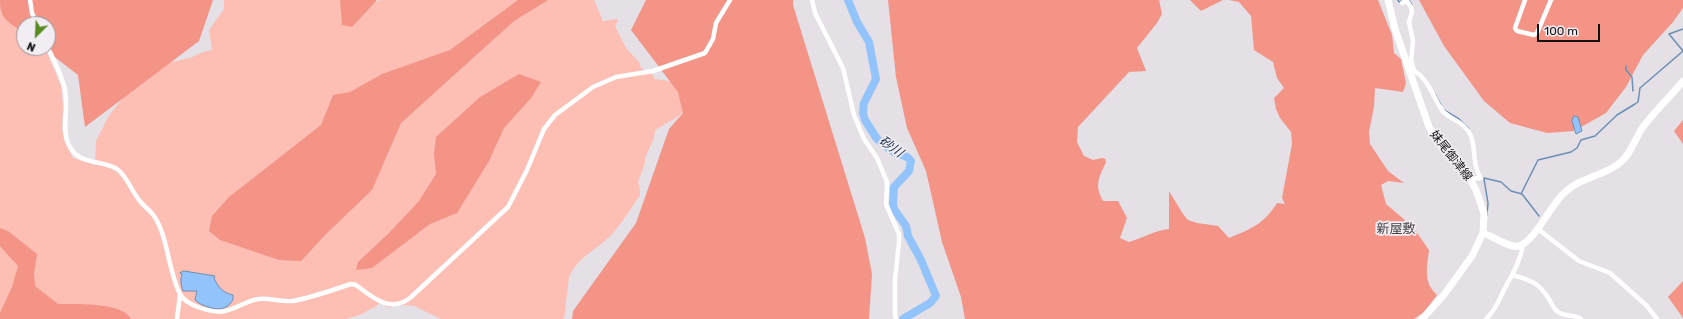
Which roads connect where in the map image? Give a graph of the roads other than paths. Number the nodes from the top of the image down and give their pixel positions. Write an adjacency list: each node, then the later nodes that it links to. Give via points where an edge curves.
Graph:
1 (30, 0): 8 (street)
2 (730, 0): 17 (street, via 716,22 713,39 705,53 653,71 616,77 593,87 555,116 544,129 508,207 404,302 385,304 351,284 305,299 258,299 225,312 191,305)
3 (812, 0): 18 (street, via 815,13 843,68 854,115 864,139 878,158 887,182 886,204 899,234 895,280)
4 (1388, 0): 10 (main road, 妹尾御津線, via 1395,29)
5 (1524, 0): 6 (street, via 1515,28 1517,31 1534,35 1538,34)
6 (1551, 0)
7 (1402, 3): 10 (street, via 1407,1 1411,7)
8 (33, 16)
9 (52, 56): 17 (street, via 65,90 65,131 68,144 77,156 111,166 125,176 140,202 155,217)
10 (1411, 70): 12 (main road, 妹尾御津線, via 1429,126 1440,145); 12 (street, via 1423,79 1444,112 1461,123 1471,136 1481,178)
11 (1683, 81): 13 (main road, via 1651,116 1622,162 1575,184 1564,192)
12 (1470, 179): 14 (main road, 妹尾御津線, via 1482,205)
13 (1538, 229): 15 (main road); 24 (street, via 1579,261 1610,273 1646,305)
14 (1483, 233): 15 (main road, via 1509,245); 21 (main road, 妹尾御津線, via 1457,278)
15 (1523, 245): 16 (street)
16 (1513, 275): 22 (street, via 1495,310); 23 (street, via 1536,282 1556,311)
17 (180, 295): 19 (street)
18 (896, 316): 20 (street)
19 (177, 319)
20 (891, 319)
21 (1422, 319)
22 (1486, 319)
23 (1582, 319)
24 (1657, 319)

